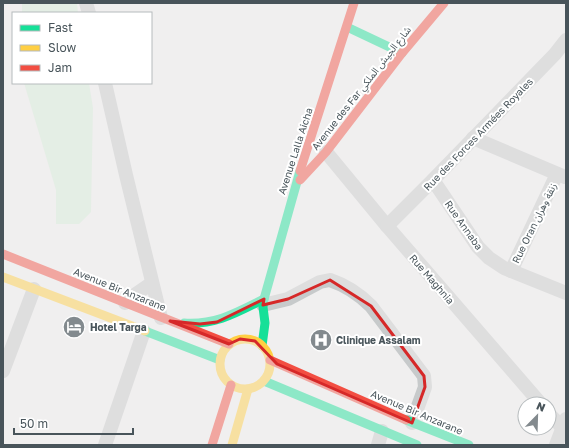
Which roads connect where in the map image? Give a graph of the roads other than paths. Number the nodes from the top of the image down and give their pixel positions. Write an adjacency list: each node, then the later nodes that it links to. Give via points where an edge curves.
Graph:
1 (354, 3): 3 (street, Avenue Lalla Aicha)
2 (444, 3): 5 (street, Avenue des Far شارع الجيش الملكي)
3 (347, 27): 5 (street); 12 (street, Avenue Lalla Aicha)
4 (566, 40): 6 (street, Rue des Forces Armées Royales)
5 (402, 53): 9 (street, Avenue des Far شارع الجيش الملكي)
6 (561, 57): 8 (street, Rue des Forces Armées Royales)
7 (104, 84): 17 (street)
8 (473, 138): 10 (street); 11 (street, Rue des Forces Armées Royales)
9 (326, 152): 12 (street, Avenue des Far شارع الجيش الملكي); 13 (street, Rue Maghnia)
10 (562, 176): 15 (street, Rue Oran زنقة وهران)
11 (433, 180): 13 (street, Rue des Forces Armées Royales); 15 (street, Rue Annaba, via 483,252 495,263)
12 (295, 186): 21 (street, Avenue Lalla Aicha)
13 (387, 226): 33 (street, Rue Maghnia)
14 (3, 254): 20 (street, Avenue Bir Anzarane)
15 (511, 271): 19 (street, Rue Annaba)
16 (3, 277): 18 (street)
17 (152, 284): 20 (street); 22 (street)
18 (34, 289): 24 (street); 29 (street)
19 (566, 293)
20 (125, 303): 22 (street, Avenue Bir Anzarane)
21 (263, 303): 22 (street, via 217,322 200,324); 23 (street); 26 (street, via 265,323); 34 (street, via 288,299 320,282 330,280 365,300 424,376 425,387)
22 (166, 319): 25 (street, Avenue Bir Anzarane)
23 (255, 321)
24 (144, 331): 27 (street); 37 (street)
25 (229, 344): 26 (street, via 247,336); 27 (street)
26 (262, 346): 28 (street)
27 (220, 360): 31 (street, via 222,374)
28 (270, 360): 30 (street, via 269,371); 34 (street, Avenue Bir Anzarane)
29 (3, 371)
30 (264, 381): 32 (street); 36 (street)
31 (231, 385): 32 (street, via 239,389); 38 (street)
32 (248, 389): 39 (street)
33 (534, 396)
34 (412, 423): 42 (street, Avenue Bir Anzarane)
35 (564, 423): 43 (street)
36 (382, 430): 40 (street); 41 (street)
37 (104, 445)
38 (212, 445)
39 (232, 445)
40 (378, 445)
41 (417, 445)
42 (469, 445)
43 (556, 445)

